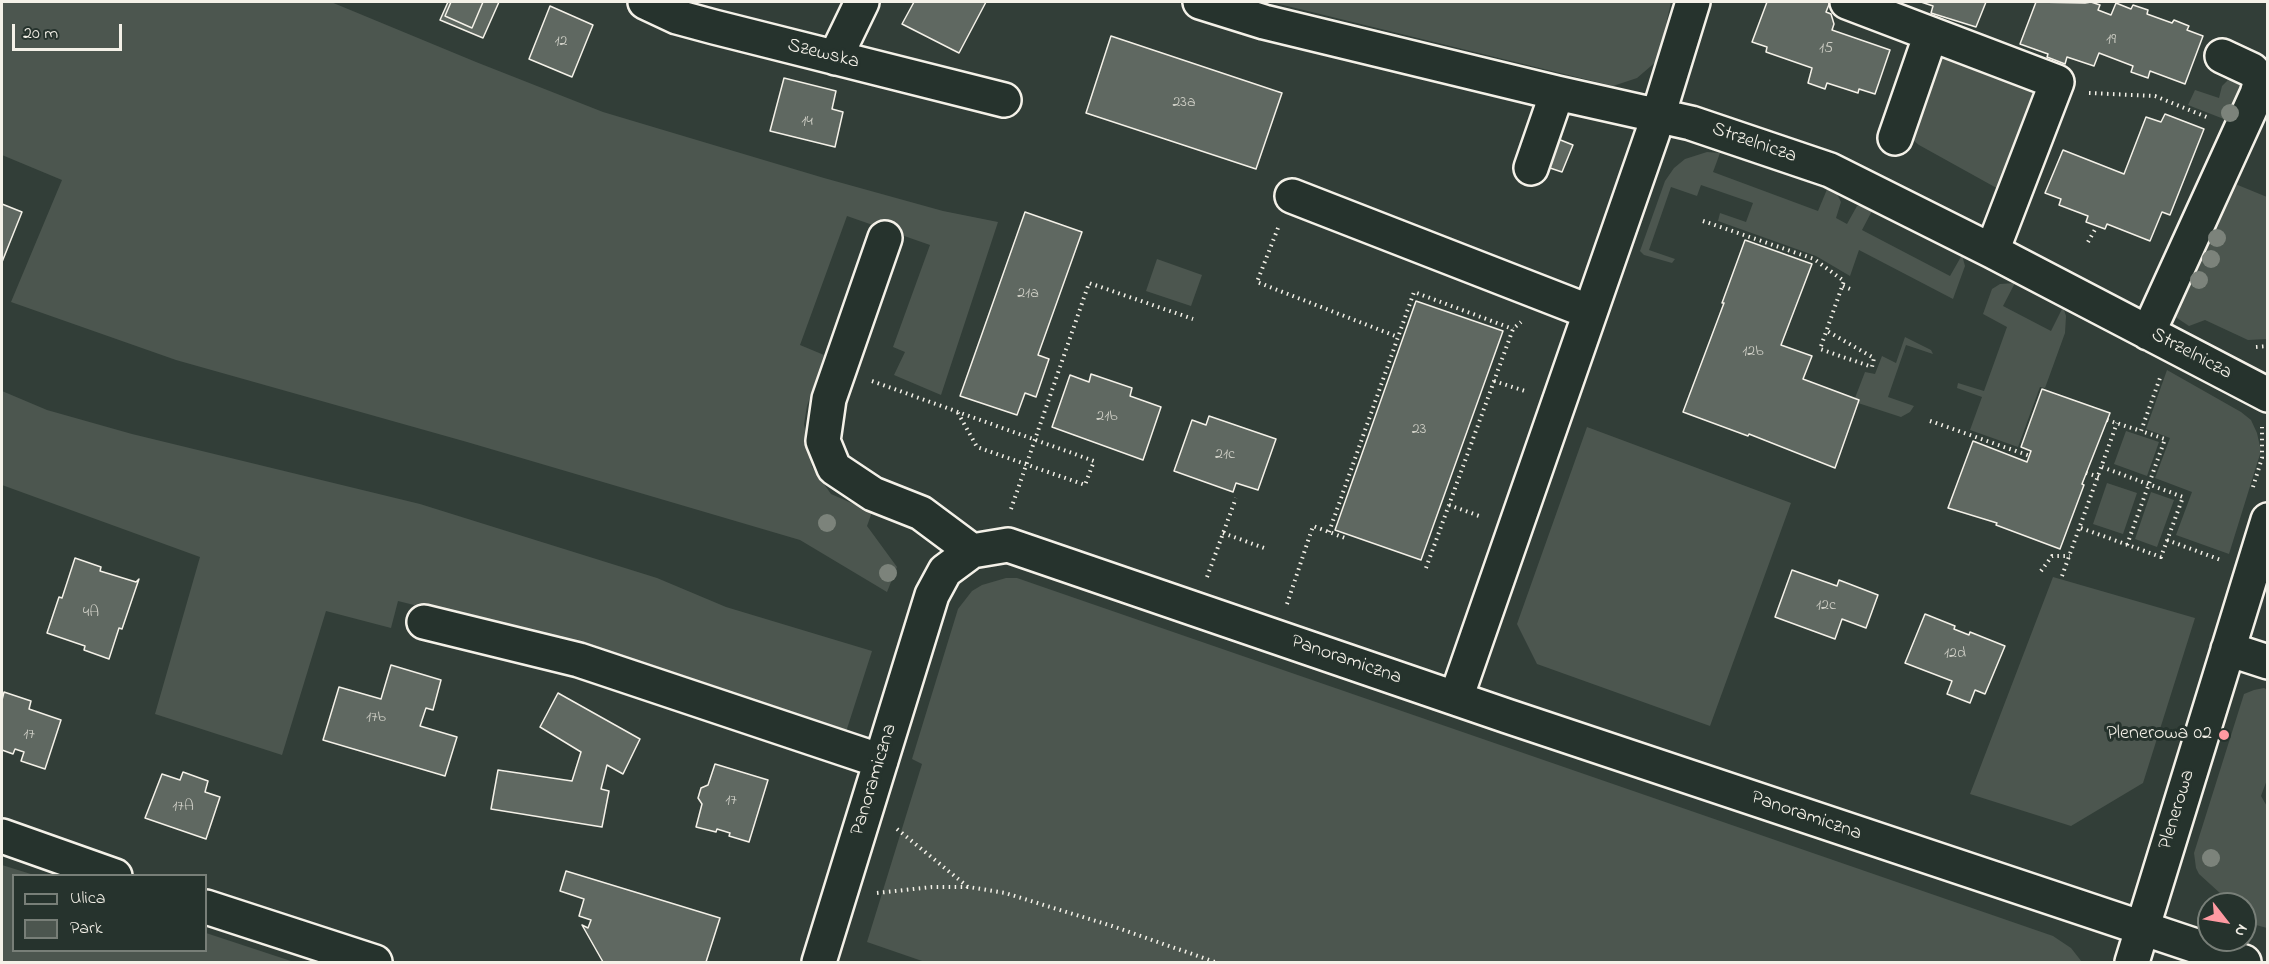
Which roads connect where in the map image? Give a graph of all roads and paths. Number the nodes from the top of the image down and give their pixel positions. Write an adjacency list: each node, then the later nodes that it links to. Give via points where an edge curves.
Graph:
1 (645, 2): 8 (street, Szewska, via 686,19)
2 (862, 2): 8 (street)
3 (1200, 2): 10 (street, Strzelnicza, via 1264,22)
4 (1693, 2): 13 (street)
5 (1847, 2): 6 (street)
6 (1931, 33): 9 (street); 14 (street)
7 (2222, 56): 29 (street, via 2252,70 2261,80)
8 (835, 57): 11 (street, Szewska)
9 (2057, 82): 12 (path, via 2085,93 2155,96); 21 (street)
10 (1557, 93): 13 (street, Strzelnicza); 15 (street)
11 (1004, 100)
12 (2181, 106)
13 (1658, 116): 21 (street, Strzelnicza, via 1750,141 1830,170); 24 (street)
14 (1895, 138)
15 (1531, 168)
16 (1286, 208): 24 (street); 30 (path, via 1257,282)
17 (1703, 221): 22 (path, via 1814,259 1844,281)
18 (2097, 226): 20 (path)
19 (885, 238): 61 (street, via 829,399 823,441 834,468 873,494 921,513)
20 (2088, 242)
21 (1992, 251): 29 (street, Strzelnicza)
22 (1843, 286): 23 (path); 28 (path)
23 (1850, 289)
24 (1590, 312): 72 (street)
25 (1523, 316): 27 (path)
26 (1193, 319): 41 (path, via 1089,283)
27 (1513, 329): 30 (path, via 1414,292); 32 (path)
28 (1827, 331): 28 (path, via 1820,349 1872,367 1874,357)
29 (2148, 333): 31 (street, Strzelnicza)
30 (1398, 337): 55 (path)
31 (2181, 350): 35 (street, Strzelnicza); 40 (path, via 2172,370 2164,366)
32 (1494, 381): 34 (path); 50 (path)
33 (879, 383): 36 (path)
34 (1520, 389)
35 (2261, 407): 48 (path, via 2262,458)
36 (958, 413): 41 (path); 43 (path, via 977,447)
37 (2107, 420): 39 (path)
38 (1930, 421): 42 (path)
39 (2117, 423): 40 (path); 44 (path)
40 (2141, 431): 47 (path, via 2165,439)
41 (1035, 440): 43 (path); 43 (path, via 1094,461 1085,485)
42 (2030, 456)
43 (1026, 464): 51 (path)
44 (2102, 467): 46 (path); 47 (path)
45 (2086, 473): 46 (path)
46 (2099, 477): 54 (path)
47 (2148, 484): 58 (path, via 2182,496); 59 (path)
48 (2253, 490)
49 (1236, 498): 56 (path)
50 (1449, 505): 52 (path); 64 (path)
51 (1011, 509)
52 (1474, 514)
53 (2268, 520): 70 (street, Plenerowa)
54 (2081, 528): 59 (path); 62 (path)
55 (1329, 532): 57 (path); 68 (path, via 1313,526)
56 (1223, 533): 60 (path); 67 (path)
57 (1345, 538)
58 (2167, 540): 59 (path, via 2161,557); 63 (path)
59 (2127, 545)
60 (1264, 548)
61 (972, 551): 72 (street, Panoramiczna, via 1008,545); 73 (street, Panoramiczna, via 945,571 932,595)
62 (2070, 556): 65 (path, via 2052,556); 66 (path)
63 (2230, 564)
64 (1426, 568)
65 (2041, 571)
66 (2062, 576)
67 (1206, 578)
68 (1286, 606)
69 (424, 622): 73 (street, via 579,660)
70 (2228, 649): 71 (street); 80 (street, Plenerowa)
71 (2268, 662)
72 (1456, 698): 80 (street, Panoramiczna)
73 (881, 761): 82 (street, Panoramiczna)
74 (893, 825): 77 (path)
75 (2, 836): 76 (street)
76 (109, 874)
77 (969, 887): 78 (path); 83 (path, via 1062,910)
78 (871, 894)
79 (207, 907): 81 (street)
80 (2140, 929): 84 (street, Plenerowa); 85 (street, Panoramiczna)
81 (375, 963)
82 (819, 963)
83 (1215, 963)
84 (2132, 963)
85 (2244, 963)

